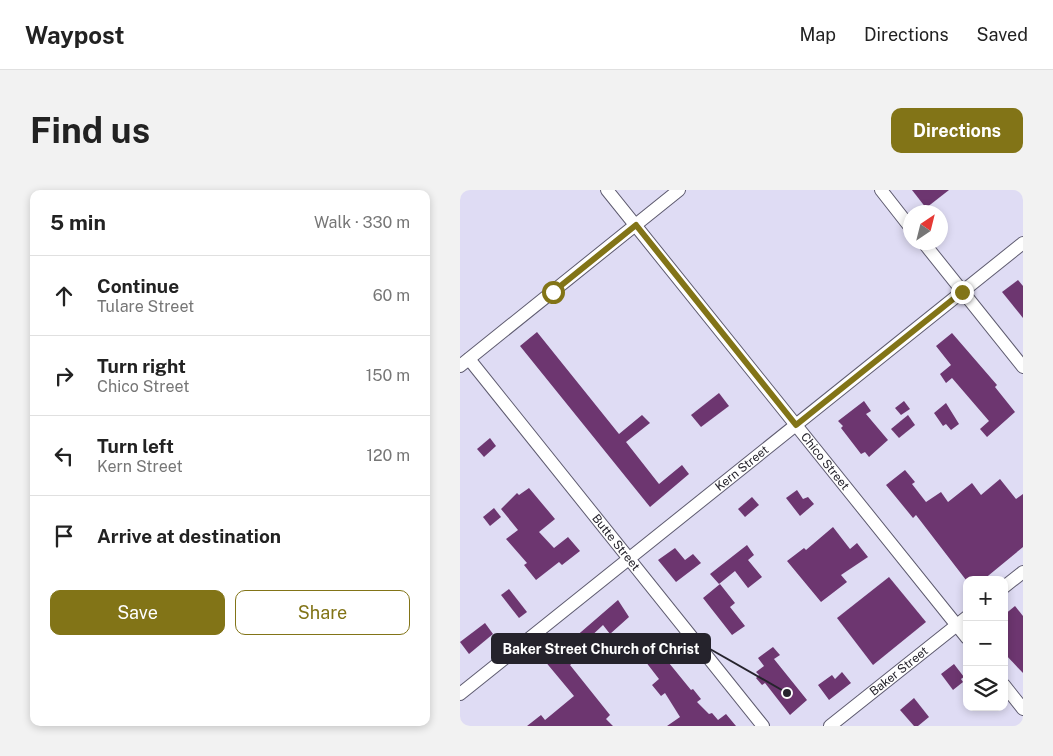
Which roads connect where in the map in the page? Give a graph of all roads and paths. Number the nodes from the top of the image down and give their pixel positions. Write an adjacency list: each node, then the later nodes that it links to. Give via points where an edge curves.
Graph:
1 (607, 190): 5 (street, Chico Street)
2 (679, 190): 5 (street)
3 (881, 190): 4 (street)
4 (903, 218)
5 (636, 225): 9 (street); 11 (street, Chico Street)
6 (1023, 243): 8 (street, Kern Street)
7 (929, 250): 8 (street)
8 (962, 292): 10 (street); 11 (street, Kern Street)
9 (464, 362): 12 (street, Butte Street)
10 (1023, 367)
11 (796, 425): 12 (street, Kern Street); 16 (street, Chico Street)
12 (629, 559): 19 (street, Kern Street); 21 (street, Butte Street)
13 (1023, 572): 14 (street)
14 (1008, 584)
15 (963, 620): 16 (street, Baker Street)
16 (956, 625): 17 (street, Chico Street); 22 (street, Baker Street)
17 (963, 633)
18 (1008, 690): 20 (street)
19 (461, 692)
20 (1023, 709)
21 (763, 726)
22 (830, 726)

